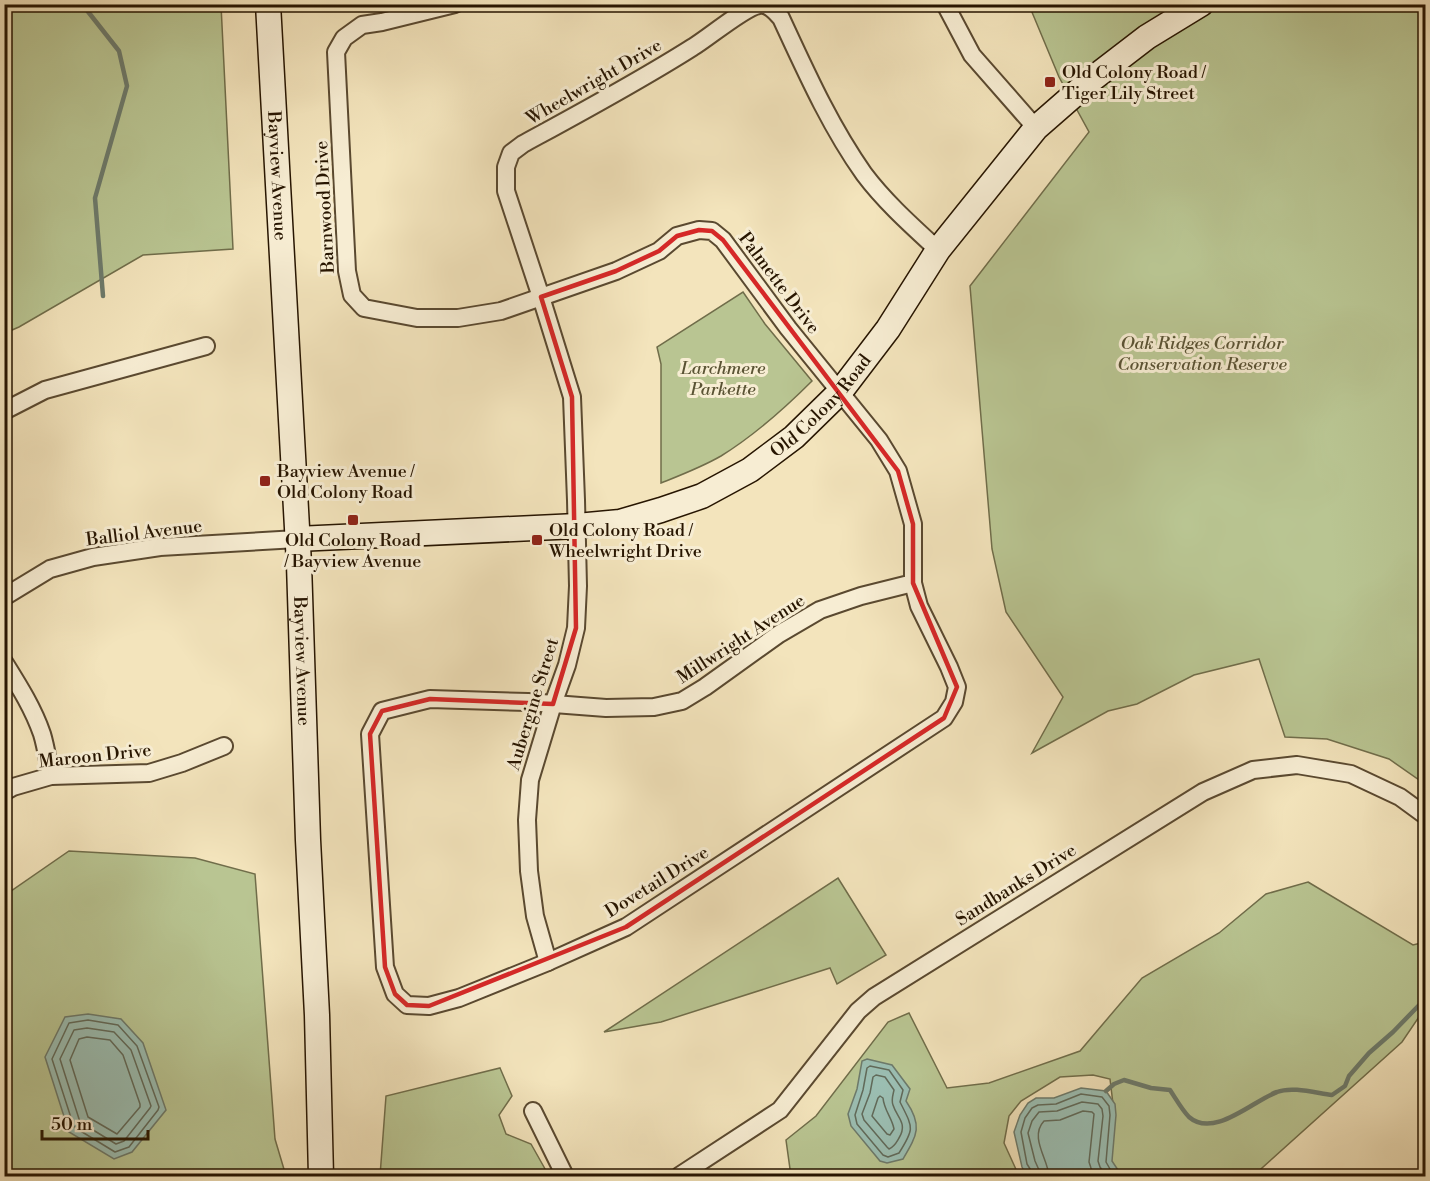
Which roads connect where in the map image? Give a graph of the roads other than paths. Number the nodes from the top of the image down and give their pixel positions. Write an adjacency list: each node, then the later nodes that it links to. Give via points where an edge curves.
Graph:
1 (267, 4): 12 (main road, Bayview Avenue)
2 (455, 4): 7 (street, Barnwood Drive, via 362,25 344,38 336,52 347,271 352,295 364,308 417,318 458,318 501,311)
3 (945, 4): 5 (street, via 972,55)
4 (1201, 4): 5 (main road, Old Colony Road, via 1147,37)
5 (1035, 128): 6 (main road, Old Colony Road)
6 (938, 250): 7 (street, Wheelwright Drive, via 865,175 830,120 781,18 770,7 759,5 628,87 511,153 506,166 506,191); 9 (main road, Old Colony Road, via 888,329)
7 (541, 297): 9 (street, Palmette Drive, via 616,271 658,251 677,236 712,231 723,240); 11 (street, Wheelwright Drive, via 572,397)
8 (206, 346): 10 (street, via 45,390)
9 (840, 392): 11 (main road, Old Colony Road, via 794,437 750,470 702,496 620,522); 13 (street, Dovetail Drive, via 879,440 898,471 913,524)
10 (4, 411)
11 (577, 526): 12 (main road, Old Colony Road); 16 (street, Aubergine Street, via 576,628)
12 (297, 539): 14 (street, Balliol Avenue, via 160,547 93,556 50,569); 23 (main road, Bayview Avenue)
13 (913, 583): 16 (street, Millwright Avenue, via 820,610 682,701 654,707); 21 (street, Dovetail Drive, via 919,606 957,687 954,702 944,718 626,927)
14 (4, 597)
15 (4, 662): 18 (street, via 35,716)
16 (553, 704): 21 (street, Aubergine Street, via 530,780 527,820 535,916); 21 (street, Dovetail Drive, via 430,699 382,711 370,734 385,967 395,994 407,1005 429,1006)
17 (224, 746): 18 (street, Maroon Drive, via 150,772)
18 (51, 776): 19 (street, Maroon Drive)
19 (4, 792)
20 (1425, 816): 25 (street, Sandbanks Drive, via 1400,797 1351,774 1297,765 1253,770 1203,792 874,997 858,1011 780,1110)
21 (548, 962)
22 (533, 1111): 24 (street)
23 (321, 1176)
24 (566, 1176)
25 (679, 1176)

